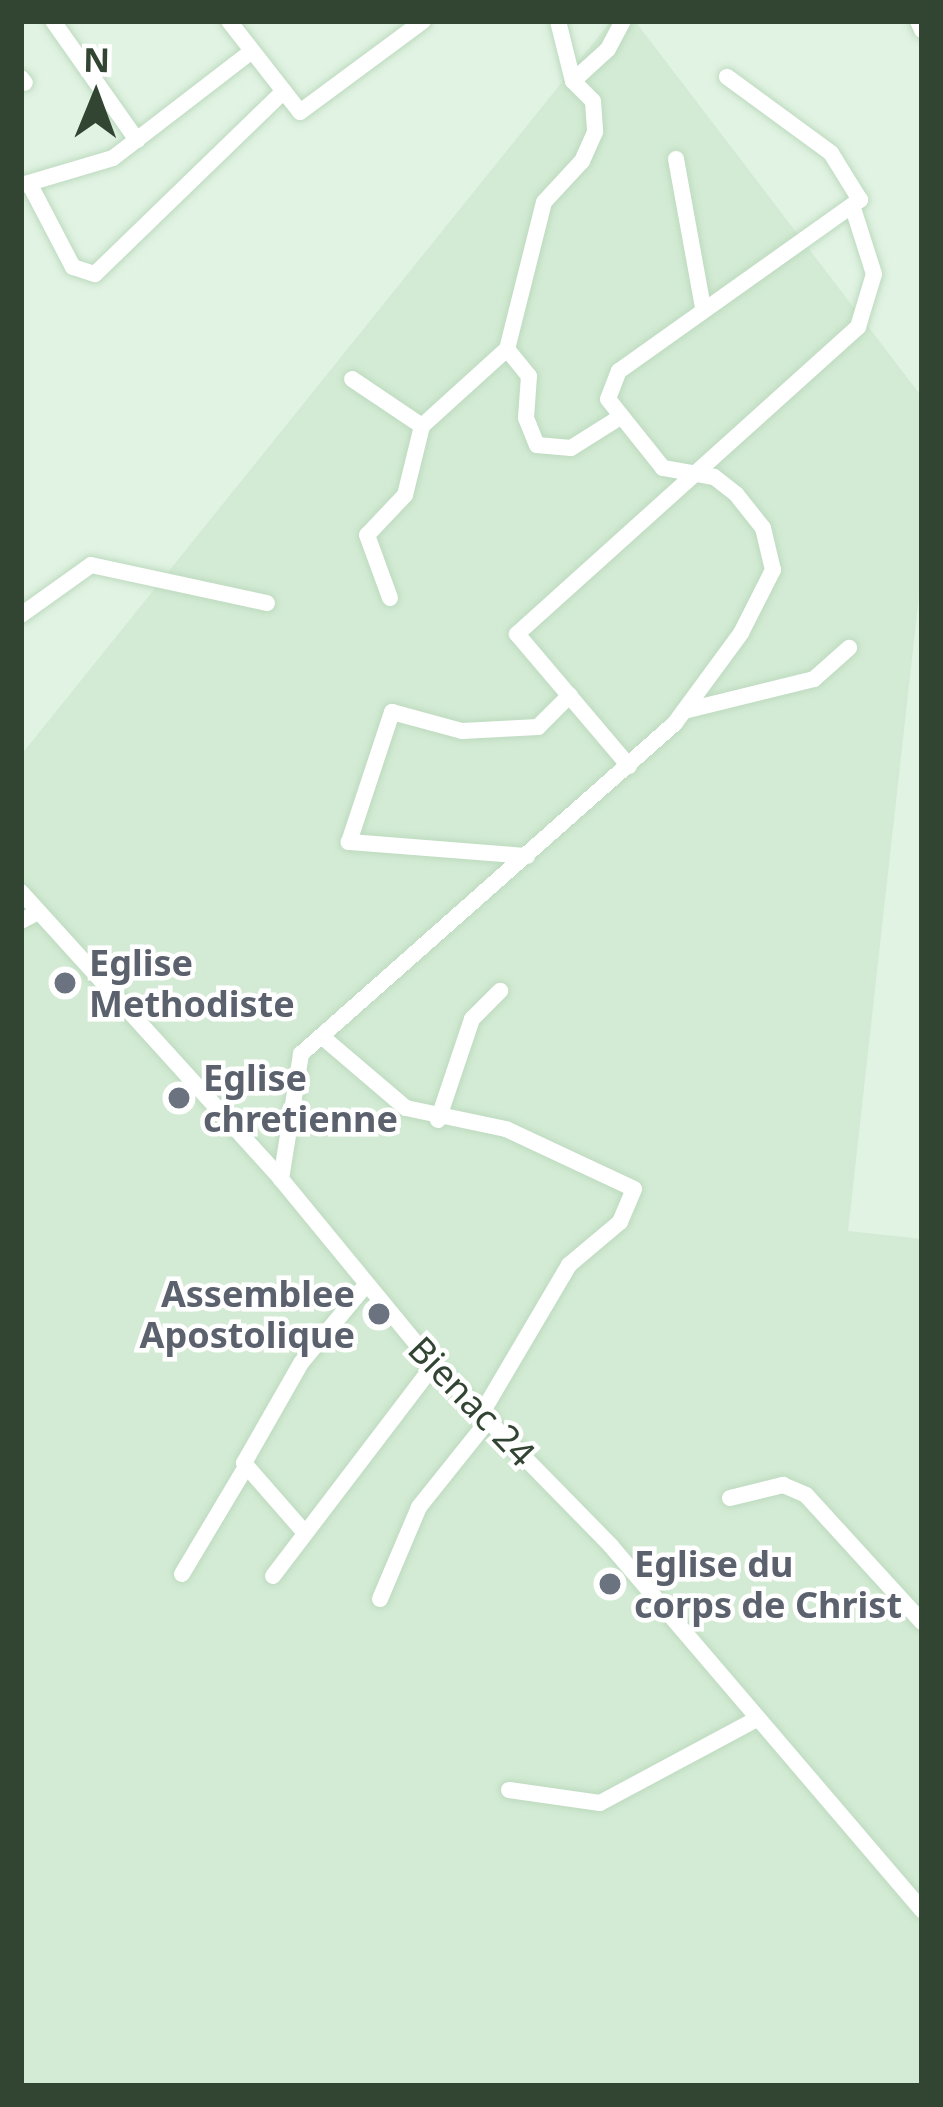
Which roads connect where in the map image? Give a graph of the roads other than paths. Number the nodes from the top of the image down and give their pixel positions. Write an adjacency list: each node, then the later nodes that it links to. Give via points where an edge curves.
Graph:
1 (53, 21): 12 (street)
2 (229, 21): 8 (street)
3 (423, 21): 11 (street, via 300,112)
4 (559, 21): 10 (street)
5 (623, 21): 10 (street, via 608,50)
6 (918, 21): 7 (street)
7 (922, 29)
8 (252, 51): 11 (street); 12 (street)
9 (727, 77): 15 (street, via 831,152 860,200)
10 (573, 81): 17 (street, via 593,101 595,132 582,161 544,202)
11 (284, 91): 14 (street, via 95,274 73,267)
12 (137, 140): 14 (street, via 113,158)
13 (676, 159): 16 (street)
14 (25, 184)
15 (852, 206): 16 (street); 21 (street, via 874,274 858,327)
16 (703, 308): 19 (street, via 619,371 608,399)
17 (507, 350): 19 (street, via 529,376 526,418 537,445 572,448); 20 (street)
18 (352, 380): 20 (street)
19 (617, 419): 21 (street, via 663,468)
20 (422, 426): 22 (street, via 405,495 367,536)
21 (691, 474): 26 (street, via 517,634); 27 (street, via 714,477 736,494 763,528 773,570 740,633)
22 (390, 598)
23 (267, 603): 24 (street, via 92,565)
24 (21, 615)
25 (849, 648): 27 (street, via 814,679)
26 (571, 695): 28 (street); 29 (street, via 538,727 491,732 392,712 349,842)
27 (683, 711): 28 (street)
28 (629, 766): 29 (street)
29 (526, 856): 34 (street)
30 (21, 892): 31 (street, Bienac 24)
31 (38, 912): 32 (street); 36 (street, Bienac 24)
32 (21, 921)
33 (500, 991): 35 (street, via 472,1018)
34 (326, 1040): 35 (street, via 406,1108); 36 (street, via 301,1054)
35 (438, 1120): 39 (street, via 506,1129 634,1189 620,1222 569,1264)
36 (281, 1179): 37 (street, Bienac 24)
37 (365, 1286): 38 (street, Bienac 24); 40 (street, via 301,1363)
38 (434, 1365): 39 (street, Bienac 24); 42 (street)
39 (487, 1415): 45 (street, via 419,1507); 47 (street, Bienac 24, via 611,1546)
40 (244, 1470): 42 (street); 43 (street)
41 (730, 1498): 46 (street, via 783,1485 806,1495)
42 (305, 1533): 44 (street)
43 (182, 1574)
44 (273, 1576)
45 (380, 1599)
46 (922, 1622)
47 (755, 1720): 48 (street, via 600,1803); 49 (street, Bienac 24)
48 (509, 1790)
49 (922, 1910)

